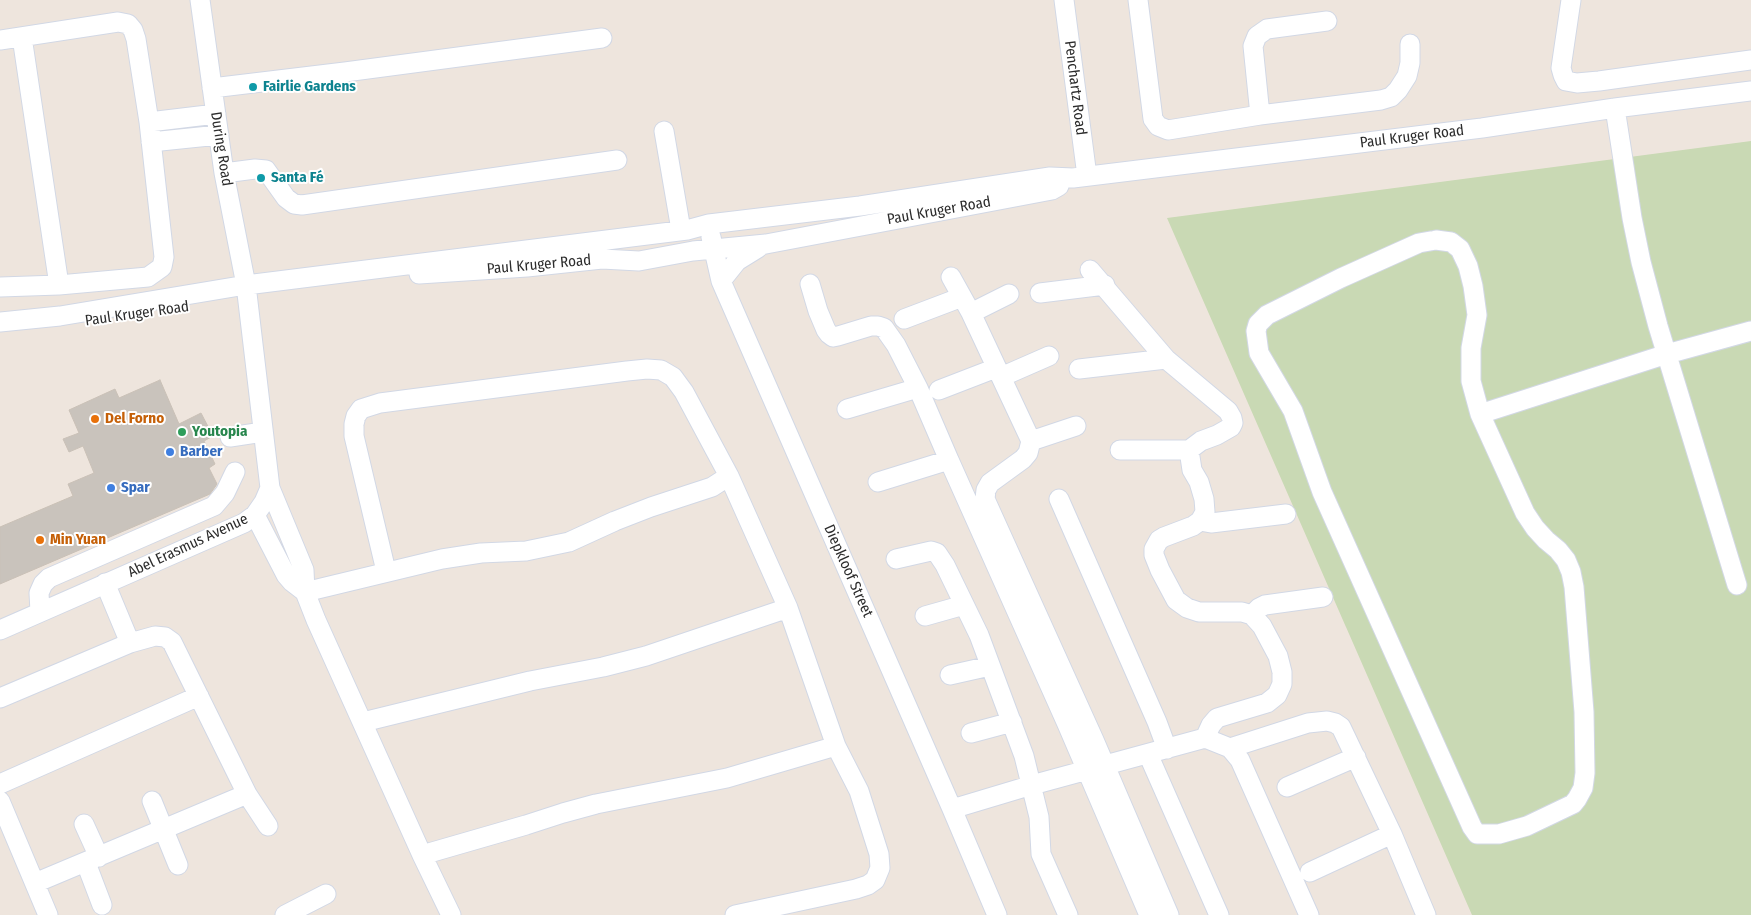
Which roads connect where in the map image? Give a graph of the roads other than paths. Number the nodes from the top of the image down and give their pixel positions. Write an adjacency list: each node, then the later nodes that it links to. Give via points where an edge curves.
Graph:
1 (200, 0): 11 (street, During Road)
2 (1064, 0): 22 (street, Penchartz Road)
3 (1138, 0): 15 (street, via 1155,123 1168,130)
4 (1571, 0): 10 (street, via 1561,68 1566,81 1599,82)
5 (1327, 21): 15 (street, via 1266,29 1257,36 1253,46)
6 (22, 36): 8 (street); 16 (street, via 118,22 128,24 136,39); 31 (street)
7 (602, 38): 11 (street)
8 (0, 40)
9 (1410, 44): 15 (street, via 1407,76 1391,96 1381,100)
10 (1751, 60)
11 (212, 88): 14 (street, During Road)
12 (1751, 91): 13 (street, Paul Kruger Road)
13 (1615, 108): 22 (street, Paul Kruger Road, via 1482,128); 42 (street, via 1632,218)
14 (216, 114): 16 (street); 18 (street, During Road)
15 (1260, 115)
16 (149, 122): 19 (street)
17 (664, 131): 24 (street)
18 (219, 135): 19 (street); 21 (street, During Road)
19 (151, 142): 31 (street, via 163,243 162,267 148,277)
20 (617, 160): 21 (street, via 302,204 286,198 266,170)
21 (224, 173): 34 (street, During Road)
22 (1080, 177): 23 (street, Paul Kruger Road, via 1050,177 869,205); 25 (street, Paul Kruger Road, via 1052,190)
23 (709, 224): 24 (street, Paul Kruger Road); 26 (street, Diepkloof Street)
24 (681, 230): 34 (street, Paul Kruger Road)
25 (766, 244): 26 (street, Paul Kruger Road); 29 (street, via 737,261)
26 (713, 250): 29 (street, Diepkloof Street); 34 (street, Paul Kruger Road, via 639,261 602,259)
27 (1090, 270): 32 (street)
28 (951, 277): 37 (street)
29 (721, 281): 100 (street, Diepkloof Street)
30 (810, 284): 47 (street, via 829,334 833,337 871,326 884,328)
31 (59, 285): 33 (street)
32 (1105, 285): 35 (street); 44 (street)
33 (0, 287)
34 (247, 291): 39 (street, Paul Kruger Road); 41 (street, Paul Kruger Road, via 180,309); 52 (street)
35 (1040, 293)
36 (1009, 294): 37 (street)
37 (967, 305): 38 (street); 46 (street)
38 (904, 319)
39 (0, 322)
40 (1751, 331): 42 (street)
41 (0, 333)
42 (1666, 354): 50 (street); 69 (street)
43 (1048, 356): 46 (street)
44 (1166, 358): 45 (street); 56 (street, via 1232,418 1231,427)
45 (1079, 369)
46 (998, 372): 48 (street); 54 (street)
47 (918, 388): 49 (street); 57 (street)
48 (939, 390)
49 (847, 408)
50 (1480, 414): 50 (street, via 1525,513 1566,560 1571,572 1585,774 1583,788 1573,804 1527,826 1486,835 1477,834 1472,827 1322,492 1293,411 1259,353 1258,324 1268,315 1341,278 1420,243 1451,242 1460,249 1474,286 1477,315 1471,348 1471,381)
51 (1076, 426): 54 (street)
52 (263, 432): 53 (street); 61 (street)
53 (230, 437)
54 (1031, 441): 92 (street, via 1023,459 990,483 985,499)
55 (1120, 450): 56 (street)
56 (1189, 450): 65 (street, via 1192,470 1204,499 1205,512)
57 (949, 460): 60 (street); 93 (street)
58 (235, 472): 74 (street, via 225,493 214,506 49,578 39,594)
59 (730, 476): 67 (street, via 712,487 651,507 569,542 526,551 442,559); 67 (street, via 684,392 673,377 661,370 627,371 369,406 356,416 354,436); 73 (street)
60 (878, 482)
61 (270, 488): 64 (street, Abel Erasmus Avenue); 70 (street, via 304,570)
62 (1060, 499): 89 (street)
63 (1286, 514): 65 (street, via 1211,523)
64 (255, 515): 68 (street, Abel Erasmus Avenue, via 244,523); 70 (street, via 286,575)
65 (1200, 521): 75 (street, via 1159,540 1154,549 1160,570 1176,600 1199,612)
66 (896, 559): 72 (street, via 937,552)
67 (386, 571): 70 (street)
68 (106, 584): 74 (street, Abel Erasmus Avenue); 78 (street)
69 (1737, 586)
70 (305, 592): 83 (street)
71 (1322, 597): 75 (street, via 1265,605)
72 (964, 605): 76 (street); 79 (street)
73 (788, 608): 83 (street, via 646,656); 87 (street)
74 (40, 612): 77 (street, Abel Erasmus Avenue)
75 (1252, 615): 86 (street, via 1262,626 1278,656 1282,684 1277,695 1267,703 1217,718)
76 (925, 616)
77 (0, 630)
78 (130, 642): 81 (street, via 154,636 164,636 172,642); 82 (street)
79 (990, 666): 80 (street); 84 (street)
80 (950, 675)
81 (199, 696): 94 (street); 97 (street)
82 (0, 698)
83 (363, 722): 105 (street)
84 (1012, 722): 85 (street); 95 (street)
85 (971, 733)
86 (1205, 738): 88 (street); 89 (street)
87 (836, 746): 105 (street, via 727,778 596,804); 116 (street, via 858,791 879,854 880,868 875,880 856,889)
88 (1230, 748): 91 (street, via 1308,723 1326,721 1341,727); 122 (street, via 1240,760)
89 (1167, 749): 90 (street)
90 (1148, 754): 92 (street); 121 (street)
91 (1356, 757): 96 (street); 104 (street)
92 (1104, 764): 93 (street); 120 (street)
93 (1086, 771): 95 (street); 119 (street)
94 (0, 784)
95 (1032, 784): 100 (street); 118 (street, via 1039,817 1041,854)
96 (1287, 787)
97 (247, 794): 102 (street); 103 (street)
98 (0, 801): 109 (street)
99 (152, 801): 103 (street)
100 (952, 809): 117 (street, Diepkloof Street)
101 (84, 824): 106 (street)
102 (268, 826)
103 (164, 830): 106 (street); 107 (street)
104 (1392, 834): 108 (street); 113 (street)
105 (422, 855): 115 (street)
106 (92, 860): 109 (street); 111 (street)
107 (178, 865)
108 (1310, 872)
109 (35, 883): 114 (street)
110 (326, 894): 112 (street)
111 (102, 905)
112 (290, 914)
113 (1424, 914)
114 (48, 915)
115 (451, 915)
116 (736, 915)
117 (997, 915)
118 (1068, 915)
119 (1149, 915)
120 (1169, 915)
121 (1219, 915)
122 (1309, 915)

